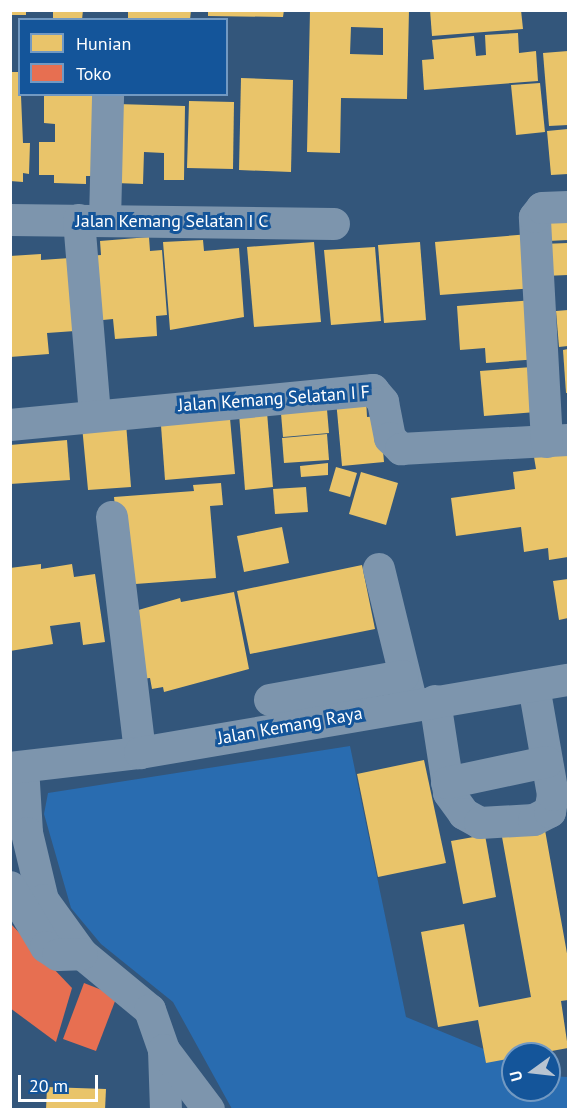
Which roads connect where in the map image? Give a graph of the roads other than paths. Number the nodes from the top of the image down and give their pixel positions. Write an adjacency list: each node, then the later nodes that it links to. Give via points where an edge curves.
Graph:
1 (108, 96): 4 (street)
2 (568, 207): 8 (street, via 542,208 535,217)
3 (10, 220): 4 (street, Jalan Kemang Selatan I C)
4 (92, 221): 5 (street, Jalan Kemang Selatan I C); 6 (street)
5 (334, 225)
6 (95, 413): 7 (street, Jalan Kemang Selatan I F); 8 (street, Jalan Kemang Selatan I F, via 373,390 383,402 390,438 401,449)
7 (10, 425)
8 (558, 441)
9 (112, 517): 15 (street)
10 (379, 569): 13 (street)
11 (568, 680): 12 (street, Jalan Kemang Raya)
12 (534, 686): 13 (street, Jalan Kemang Raya); 16 (street)
13 (417, 694): 14 (street); 15 (street, Jalan Kemang Raya); 18 (street)
14 (270, 700)
15 (140, 753): 17 (street, Jalan Kemang Raya)
16 (547, 762): 18 (street); 18 (street, via 554,795 550,812 534,820 480,823 464,814)
17 (17, 768): 20 (street, via 32,867 57,925)
18 (447, 783)
19 (10, 886): 20 (street, via 46,947 58,956)
20 (82, 954): 21 (street, via 150,1010)
21 (164, 1050): 22 (street); 23 (street)
22 (166, 1110)
23 (209, 1110)

